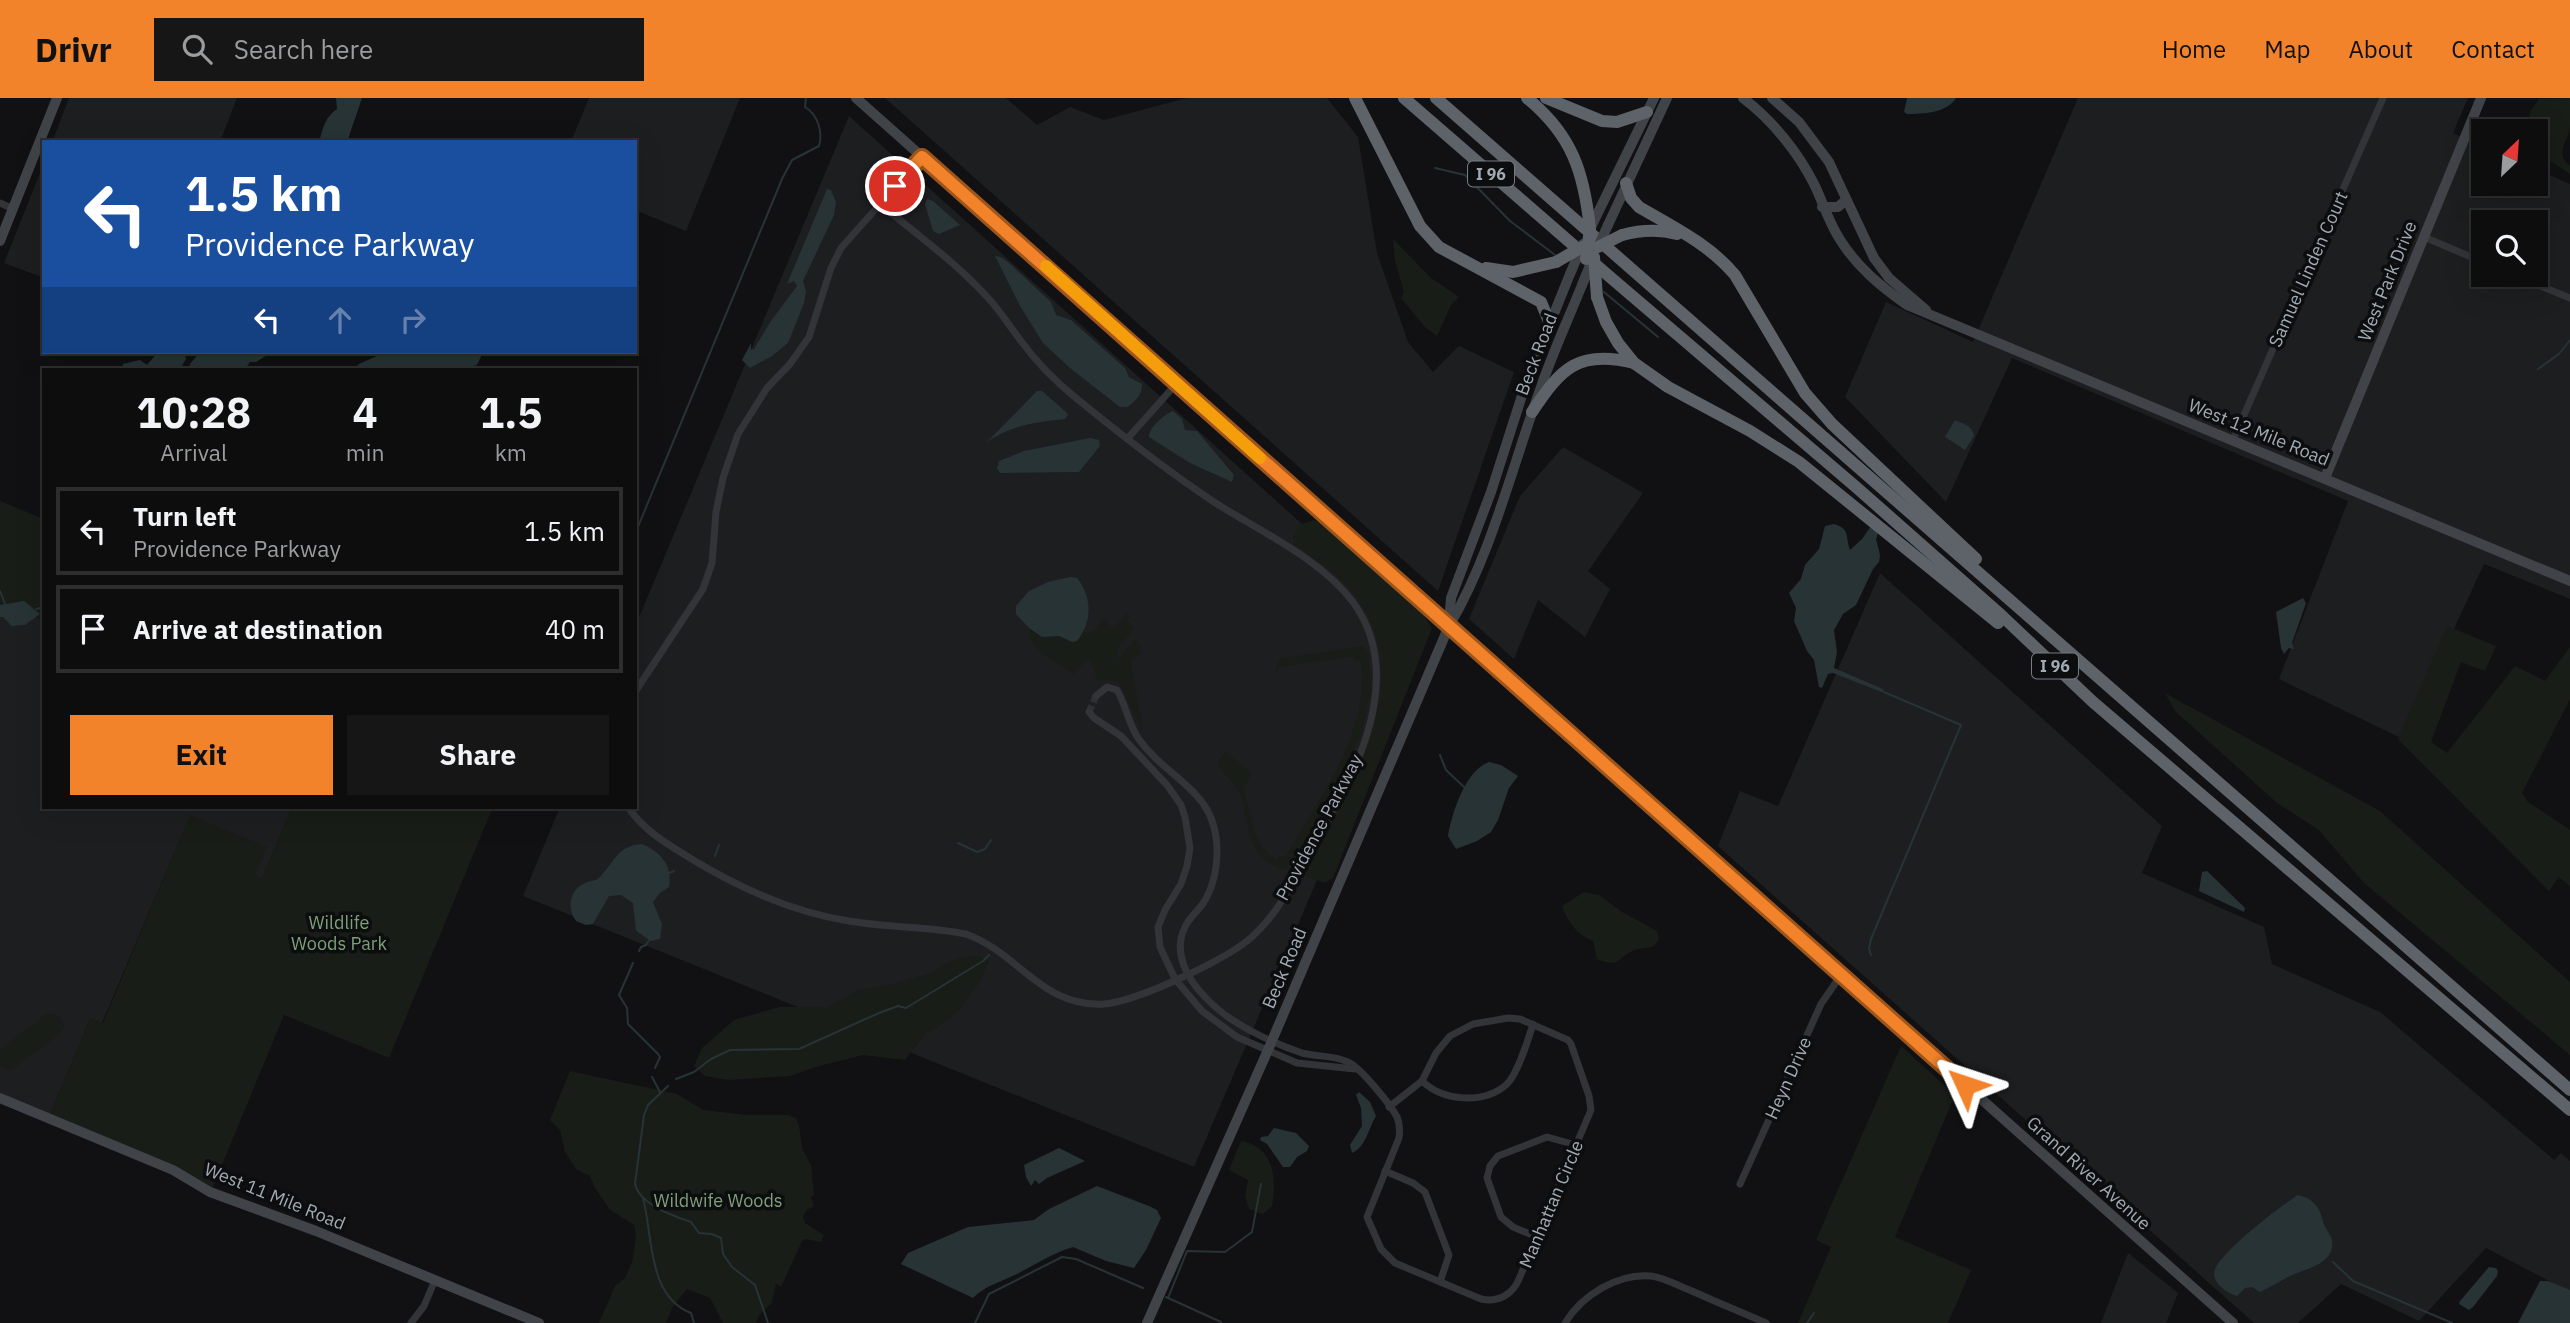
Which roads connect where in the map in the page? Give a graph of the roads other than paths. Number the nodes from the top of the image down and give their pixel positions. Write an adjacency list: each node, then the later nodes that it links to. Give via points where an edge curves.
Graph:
1 (57, 98): 21 (main road)
2 (856, 98): 15 (main road, Grand River Avenue)
3 (1355, 98): 30 (highway, via 1420,226 1439,247)
4 (1404, 98): 51 (highway, I 96, via 1856,487)
5 (1436, 98): 47 (highway, I 96)
6 (1527, 98): 22 (highway, via 1563,135)
7 (1546, 98): 14 (highway, via 1602,121 1617,122)
8 (1654, 98): 14 (main road)
9 (1667, 98): 16 (main road)
10 (1743, 98): 20 (main road, West 12 Mile Road, via 1783,136 1816,187)
11 (1772, 98): 17 (main road, West 12 Mile Road, via 1799,122 1829,162)
12 (2383, 98): 42 (street, Samuel Linden Court)
13 (2481, 98): 24 (main road, West Park Drive)
14 (1647, 111): 22 (main road)
15 (922, 157): 19 (street); 39 (main road, Grand River Avenue)
16 (1626, 183): 23 (main road); 26 (highway, via 1639,207)
17 (1846, 200): 20 (main road, via 1838,207); 29 (main road, West 12 Mile Road)
18 (0, 203): 21 (street)
19 (879, 203): 41 (street, Providence Parkway, via 979,288 1053,379); 49 (street, via 835,259 809,337 767,388 738,434 723,478 712,563 703,589)
20 (1822, 207): 31 (main road, West 12 Mile Road)
21 (13, 209): 25 (main road)
22 (1592, 210): 27 (highway)
23 (1608, 225): 27 (highway, bridge)
24 (2424, 237): 28 (street); 43 (main road, West Park Drive)
25 (0, 241)
26 (1703, 244): 27 (highway, bridge, via 1662,230 1638,231); 47 (highway, via 1735,275 1793,375 1823,414 2003,585)
27 (1591, 246): 30 (highway, bridge, via 1556,262 1513,272); 32 (highway, bridge); 33 (highway, bridge); 38 (highway, bridge, via 1606,322)
28 (2471, 257)
29 (1874, 258): 31 (main road); 36 (main road, West 12 Mile Road, via 1889,278)
30 (1462, 261): 37 (highway, via 1541,302)
31 (1859, 266): 36 (main road, West 12 Mile Road, via 1906,306)
32 (1570, 274): 37 (main road, Beck Road)
33 (1582, 285): 40 (main road, Beck Road)
34 (2543, 287): 35 (street)
35 (2570, 298)
36 (1933, 317): 42 (main road, West 12 Mile Road)
37 (1549, 324): 44 (main road, Beck Road)
38 (1634, 363): 40 (highway, via 1581,360 1553,381); 51 (highway, via 1799,462)
39 (1177, 383): 41 (street); 48 (main road, Grand River Avenue)
40 (1532, 412): 45 (main road, Beck Road)
41 (1127, 439): 54 (street, Providence Parkway, via 1328,575 1360,613 1377,670 1374,710 1364,741 1339,798 1300,860 1290,888 1250,939)
42 (2233, 440): 43 (main road, West 12 Mile Road)
43 (2325, 478): 46 (main road, West 12 Mile Road)
44 (1491, 492): 45 (street); 48 (main road, Beck Road, via 1451,598)
45 (1504, 497): 48 (main road, Beck Road)
46 (2570, 581)
47 (2023, 611): 65 (highway, I 96)
48 (1449, 626): 55 (main road, Grand River Avenue); 58 (main road, Beck Road)
49 (637, 689)
50 (1096, 695): 54 (street, via 1107,687 1116,690 1142,743 1194,790 1212,820 1217,850 1213,881 1185,926 1180,943)
51 (2092, 702): 68 (highway, I 96)
52 (1089, 712): 56 (street, via 1121,736 1167,785 1185,817 1190,848 1187,866 1158,927 1160,947)
53 (630, 809): 56 (street, Providence Parkway, via 656,836 748,890 833,918 975,937 1004,953 1043,989 1074,1002 1116,1002)
54 (1188, 973): 56 (street, Providence Parkway); 58 (street, via 1222,1012)
55 (1841, 975): 71 (street, Heyn Drive, via 1821,1004); 80 (main road, Grand River Avenue)
56 (1175, 979): 58 (street, via 1215,1023 1237,1037)
57 (1534, 1024): 64 (street, Manhattan Circle, via 1508,1018 1466,1026 1445,1041); 64 (street, via 1514,1072 1502,1087 1461,1099); 69 (street, Manhattan Circle, via 1571,1044 1589,1096 1590,1114)
58 (1270, 1045): 59 (street); 61 (street); 77 (main road, Beck Road)
59 (1307, 1054): 60 (street); 61 (street)
60 (1327, 1057): 62 (street); 63 (street, via 1345,1060)
61 (1303, 1065): 62 (street)
62 (1324, 1066): 63 (street)
63 (1359, 1069): 67 (street)
64 (1422, 1081): 67 (street, Manhattan Circle)
65 (2570, 1090)
66 (0, 1098): 73 (main road, West 11 Mile Road, via 173,1170 210,1192)
67 (1389, 1107): 70 (street, Manhattan Circle, via 1400,1131)
68 (2570, 1110)
69 (1576, 1146): 72 (street, Manhattan Circle); 72 (street, via 1547,1137 1498,1156 1490,1166 1488,1182 1501,1217)
70 (1385, 1171): 74 (street, via 1425,1192 1449,1255); 74 (street, Manhattan Circle, via 1367,1217 1381,1249 1395,1263)
71 (1740, 1184)
72 (1537, 1237): 74 (street, Manhattan Circle, via 1517,1285 1508,1294 1486,1301)
73 (435, 1280): 75 (street); 76 (main road, West 11 Mile Road)
74 (1440, 1282)
75 (411, 1323)
76 (539, 1323)
77 (1147, 1323)
78 (1565, 1323): 79 (street, via 1596,1291 1627,1278 1649,1276)
79 (1766, 1323)
80 (2233, 1323)

